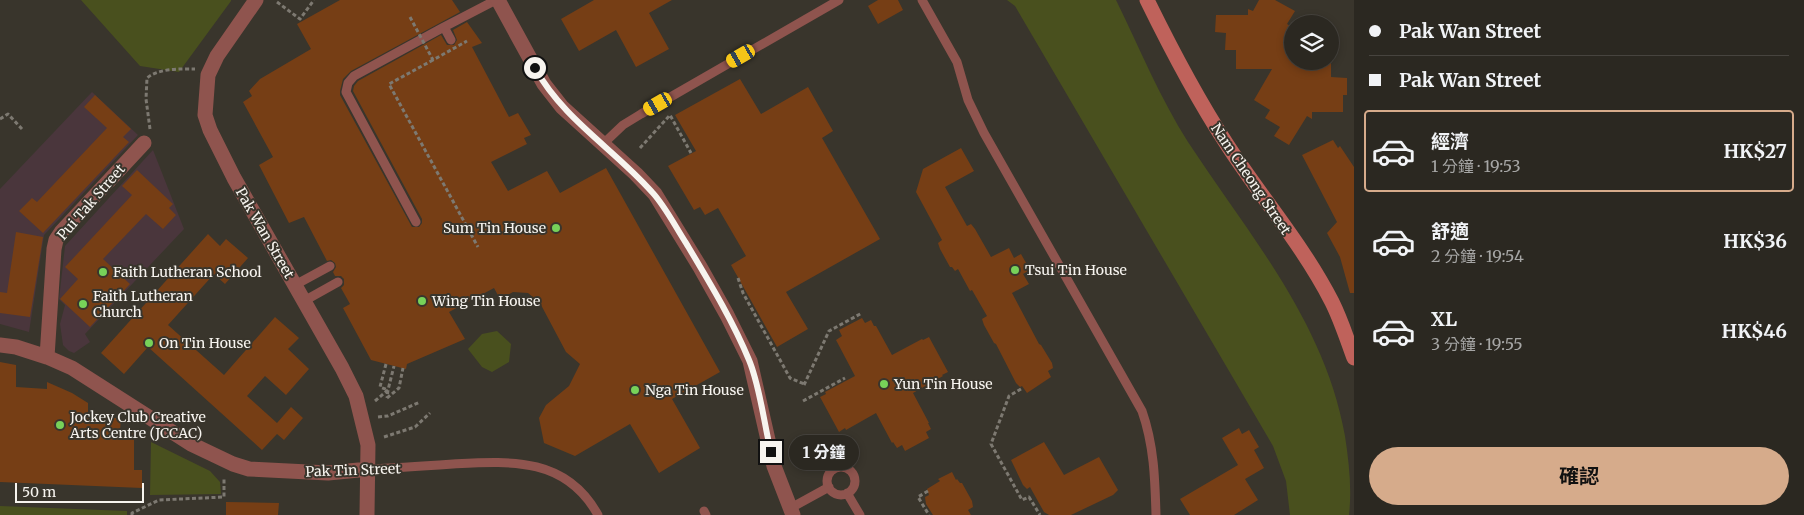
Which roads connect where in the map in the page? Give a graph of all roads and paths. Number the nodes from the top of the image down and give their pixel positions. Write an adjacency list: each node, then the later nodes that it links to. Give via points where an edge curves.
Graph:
1 (256, 0): 25 (street, Pak Wan Street, via 217,56 208,76 205,115 234,178)
2 (314, 0): 7 (path, via 300,19)
3 (497, 0): 9 (lane); 17 (street, via 544,84 562,107)
4 (839, 0): 17 (lane, via 641,114 623,125)
5 (922, 0): 57 (lane, via 957,62 968,100 984,133 1142,411 1153,454)
6 (1147, 0): 30 (main road, Nam Cheong Street, via 1210,117 1331,300)
7 (277, 2)
8 (410, 17): 12 (path, bridge)
9 (444, 27): 10 (lane); 20 (lane, via 354,76 346,92)
10 (451, 40)
11 (467, 41): 12 (path, bridge)
12 (433, 60): 21 (path, bridge, via 389,84)
13 (195, 69): 16 (path, via 172,70 147,78)
14 (0, 119): 15 (path, via 8,114)
15 (22, 129)
16 (148, 138): 29 (street, Pui Tak Street, via 56,240)
17 (603, 144): 50 (street, via 654,194 727,315 750,361 774,466)
18 (640, 148): 19 (path, via 670,115)
19 (691, 153)
20 (416, 222)
21 (478, 247)
22 (330, 266): 25 (lane)
23 (738, 278): 27 (path, via 790,378 804,385 829,331)
24 (338, 282): 26 (lane)
25 (295, 285): 26 (street, Pak Wan Street)
26 (304, 301): 44 (street, Pak Wan Street, via 356,396 368,445)
27 (862, 313)
28 (0, 345): 29 (street, Pak Tin Street)
29 (47, 356): 44 (street, Pak Tin Street, via 72,368 191,444 233,464 249,469 328,474)
30 (1354, 358)
31 (386, 364): 35 (path, via 380,387)
32 (394, 366): 35 (path)
33 (403, 368): 35 (path, via 399,388 387,398)
34 (845, 378): 39 (path)
35 (388, 390): 37 (path)
36 (1021, 390): 56 (path, via 1009,396 991,444 1022,500 1029,497)
37 (375, 401)
38 (420, 402): 41 (path)
39 (803, 402)
40 (430, 413): 42 (path, via 415,427)
41 (378, 417)
42 (384, 437)
43 (817, 443): 45 (lane)
44 (369, 469): 52 (street, Pak Wan Street); 53 (lane, Pak Tin Street, via 504,462 528,464 567,480 580,490)
45 (833, 470): 47 (lane, via 828,476); 49 (lane, via 842,467 853,474 854,487)
46 (224, 473): 51 (path, via 224,497 159,500)
47 (829, 487): 49 (lane, via 839,494); 50 (lane)
48 (928, 491): 55 (path, via 918,496)
49 (847, 494): 54 (lane)
50 (791, 512)
51 (132, 515)
52 (367, 515)
53 (598, 515)
54 (860, 515)
55 (929, 515)
56 (1040, 515)
57 (1156, 515)

